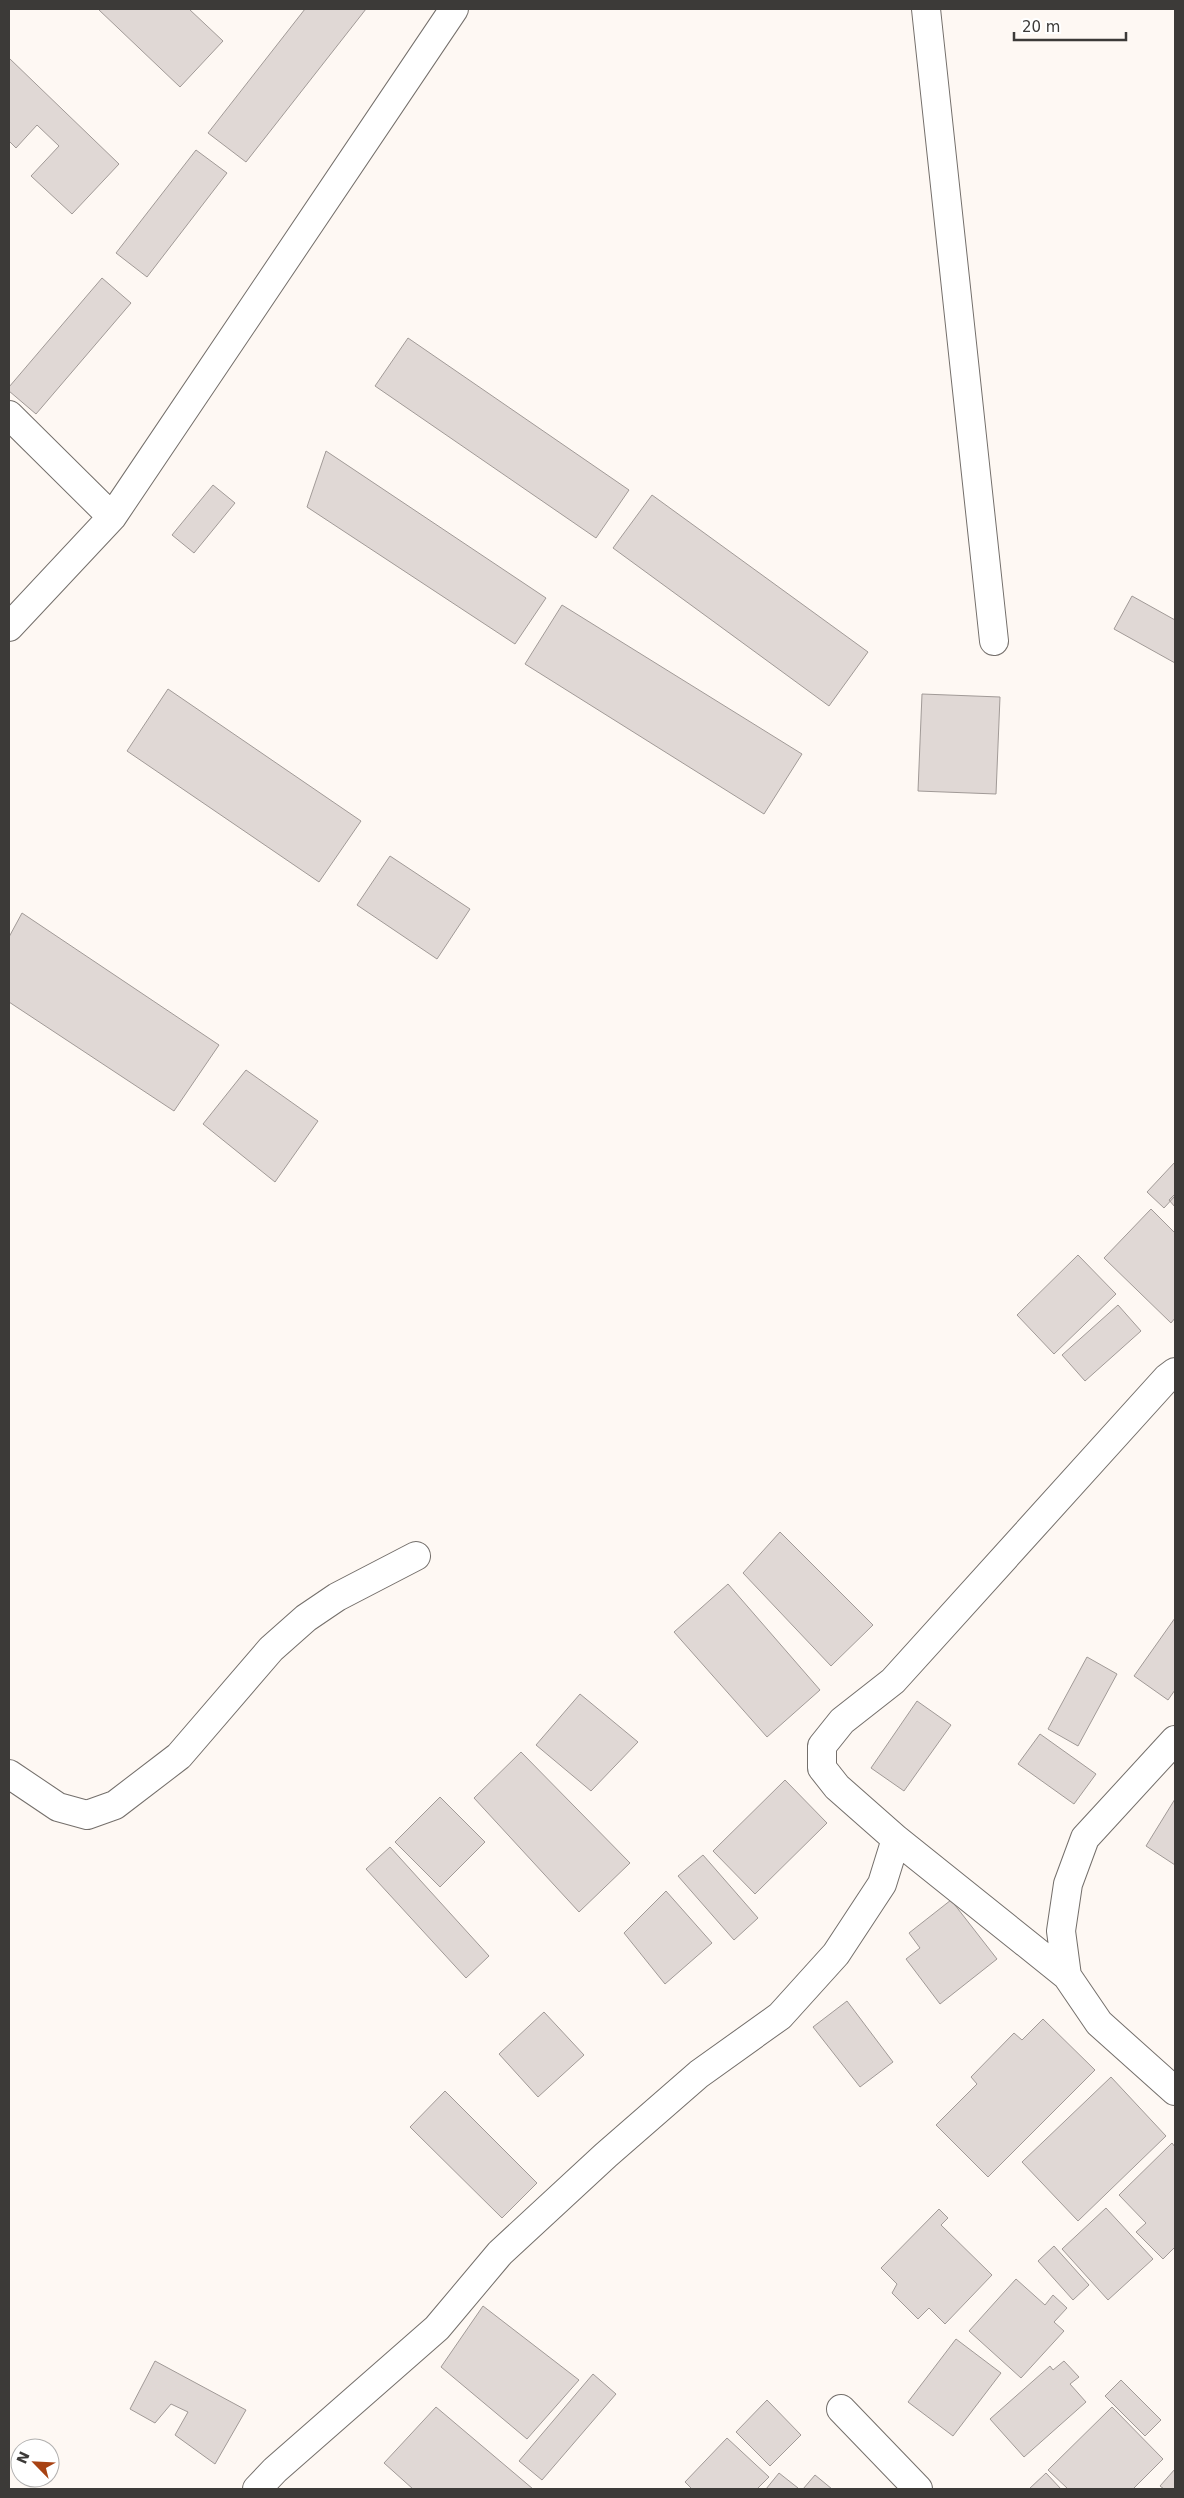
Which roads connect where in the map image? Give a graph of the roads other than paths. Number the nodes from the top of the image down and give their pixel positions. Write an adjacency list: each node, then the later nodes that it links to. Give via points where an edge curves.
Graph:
1 (454, 9): 4 (street)
2 (926, 9): 6 (street)
3 (9, 415): 4 (street)
4 (112, 517): 5 (street)
5 (9, 627)
6 (994, 641)
7 (1175, 1372): 11 (street, via 893,1681 842,1721 822,1746 822,1768 837,1787)
8 (416, 1556): 10 (street, via 337,1597 306,1618 271,1649 179,1756 115,1805 87,1816 58,1807)
9 (1175, 1740): 12 (street, via 1085,1838 1068,1884 1061,1931)
10 (9, 1774)
11 (896, 1839): 12 (street); 15 (street, via 882,1884 836,1954 780,2016 699,2074 606,2155 500,2253 437,2328)
12 (1067, 1976): 13 (street, via 1099,2023)
13 (1175, 2091)
14 (840, 2409): 16 (street)
15 (257, 2489)
16 (918, 2489)

